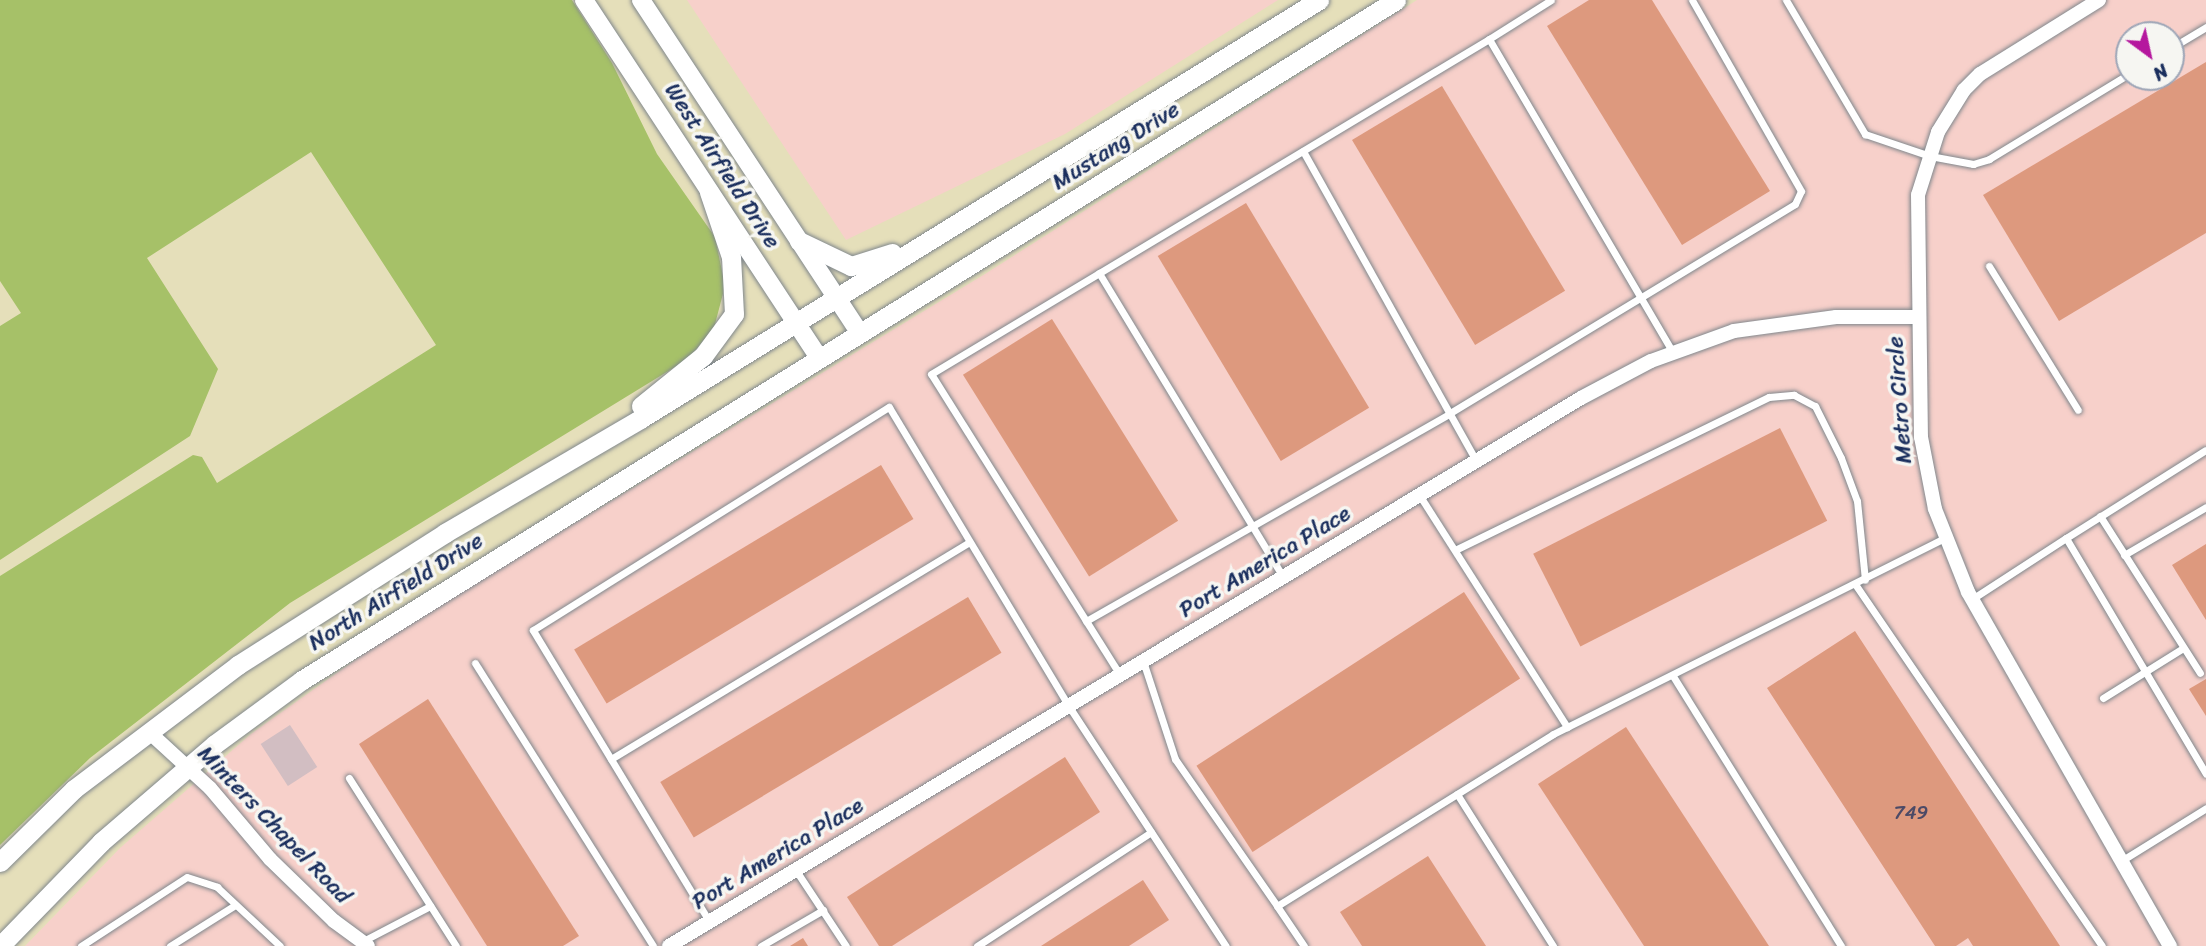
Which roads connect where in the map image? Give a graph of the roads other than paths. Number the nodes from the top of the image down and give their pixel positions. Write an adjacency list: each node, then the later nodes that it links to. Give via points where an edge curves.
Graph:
1 (584, 0): 16 (street, West Airfield Drive)
2 (641, 0): 17 (street, West Airfield Drive)
3 (1319, 0): 15 (main road, Mustang Drive)
4 (1396, 0): 24 (main road, Mustang Drive)
5 (1551, 0): 10 (lane)
6 (1692, 0): 20 (lane, via 1801,191 1795,204)
7 (1786, 0): 14 (lane, via 1865,134)
8 (2099, 0): 14 (street, Metro Circle, via 1980,75 1964,90 1938,132)
9 (2206, 27): 11 (lane)
10 (1489, 39): 13 (lane); 20 (lane)
11 (2185, 40)
12 (2115, 82): 14 (lane, via 1989,159 1973,164)
13 (1303, 151): 19 (lane); 28 (lane)
14 (1930, 156): 22 (street, Metro Circle, via 1918,195)
15 (1043, 171): 17 (main road, via 874,262 851,266); 21 (main road, Mustang Drive)
16 (709, 192): 23 (street, West Airfield Drive); 30 (main road, via 731,257 733,314 703,356)
17 (799, 241): 21 (street, West Airfield Drive)
18 (1989, 266): 27 (lane)
19 (1099, 273): 35 (lane); 45 (lane, via 931,374)
20 (1640, 296): 25 (lane); 28 (lane)
21 (836, 298): 23 (main road, North Airfield Drive); 24 (street, West Airfield Drive)
22 (1917, 317): 25 (street, Port America Place, via 1797,321 1734,331); 36 (street, Metro Circle, via 1921,437)
23 (796, 324): 26 (street, West Airfield Drive); 30 (main road, North Airfield Drive)
24 (860, 333): 26 (main road, North Airfield Drive)
25 (1672, 351): 31 (street, Port America Place, via 1581,398)
26 (819, 358): 58 (main road, North Airfield Drive, via 357,644)
27 (2078, 410)
28 (1450, 413): 31 (lane); 35 (lane)
29 (2206, 450): 34 (lane)
30 (574, 457): 56 (main road, North Airfield Drive, via 250,658)
31 (1477, 461): 32 (street, Port America Place)
32 (1420, 496): 39 (lane); 41 (street, Port America Place)
33 (2206, 507): 40 (lane)
34 (2100, 516): 37 (lane); 40 (lane)
35 (1252, 527): 41 (lane); 45 (lane)
36 (1945, 538): 42 (lane); 44 (street, Metro Circle)
37 (2066, 538): 44 (lane); 49 (lane)
38 (970, 542): 54 (lane); 57 (lane); 57 (lane, via 889,407 533,630)
39 (1455, 550): 42 (lane, via 1769,397 1794,396 1815,406 1841,458 1857,501); 55 (lane)
40 (2124, 555): 46 (lane)
41 (1283, 578): 47 (street, Port America Place)
42 (1865, 580): 43 (lane)
43 (1855, 584): 52 (lane); 87 (lane)
44 (1972, 599): 64 (street, Metro Circle)
45 (1086, 621): 51 (lane)
46 (2183, 648): 49 (lane); 50 (lane)
47 (1143, 661): 51 (street, Port America Place); 69 (lane, via 1175,760)
48 (475, 663): 78 (lane)
49 (2145, 672): 53 (lane); 59 (lane)
50 (2200, 673)
51 (1120, 675): 54 (street, Port America Place)
52 (1673, 676): 55 (lane); 86 (lane)
53 (2104, 698)
54 (1068, 705): 63 (lane); 66 (street, Port America Place)
55 (1567, 727): 61 (lane)
56 (149, 732): 58 (street, Minters Chapel Road); 65 (main road, North Airfield Drive, via 74,789)
57 (611, 759): 71 (lane)
58 (186, 767): 72 (street, Minters Chapel Road, via 270,859); 73 (main road, North Airfield Drive, via 101,842)
59 (2206, 774)
60 (349, 778): 68 (lane)
61 (1457, 794): 69 (lane); 85 (lane)
62 (2206, 808): 64 (lane)
63 (1151, 832): 82 (lane); 83 (lane)
64 (2121, 861): 88 (street, Metro Circle)
65 (0, 862)
66 (795, 869): 70 (lane); 71 (street, Port America Place)
67 (235, 905): 74 (lane, via 217,887 187,877); 75 (lane); 76 (lane)
68 (430, 906): 72 (lane); 77 (lane)
69 (1277, 906): 84 (lane)
70 (823, 910): 80 (lane); 81 (lane)
71 (709, 922): 79 (street, Port America Place)
72 (365, 944)
73 (0, 946)
74 (81, 946)
75 (170, 946)
76 (280, 946)
77 (456, 946)
78 (653, 946)
79 (669, 946)
80 (761, 946)
81 (846, 946)
82 (977, 946)
83 (1223, 946)
84 (1304, 946)
85 (1553, 946)
86 (1841, 946)
87 (2102, 946)
88 (2170, 946)

